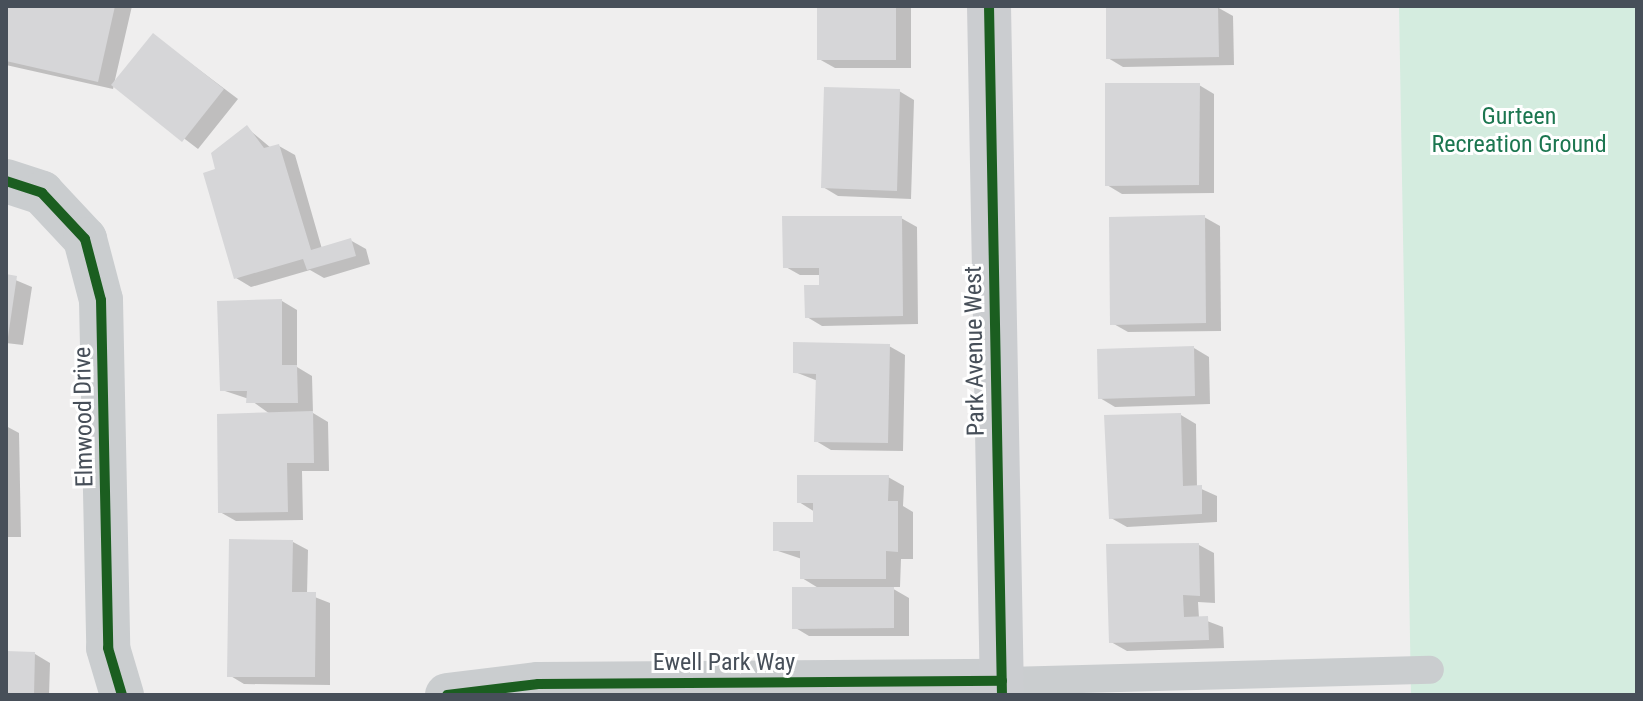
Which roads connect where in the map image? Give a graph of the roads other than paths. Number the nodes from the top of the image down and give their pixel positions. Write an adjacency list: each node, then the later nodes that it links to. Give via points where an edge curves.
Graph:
1 (989, 6): 4 (street, Park Avenue West)
2 (6, 181): 5 (street, Elmwood Drive, via 42,193 85,239 101,300 108,648)
3 (1430, 670): 4 (lane)
4 (1002, 688): 6 (street, Ewell Park Way, via 538,684)
5 (122, 695)
6 (447, 695)

